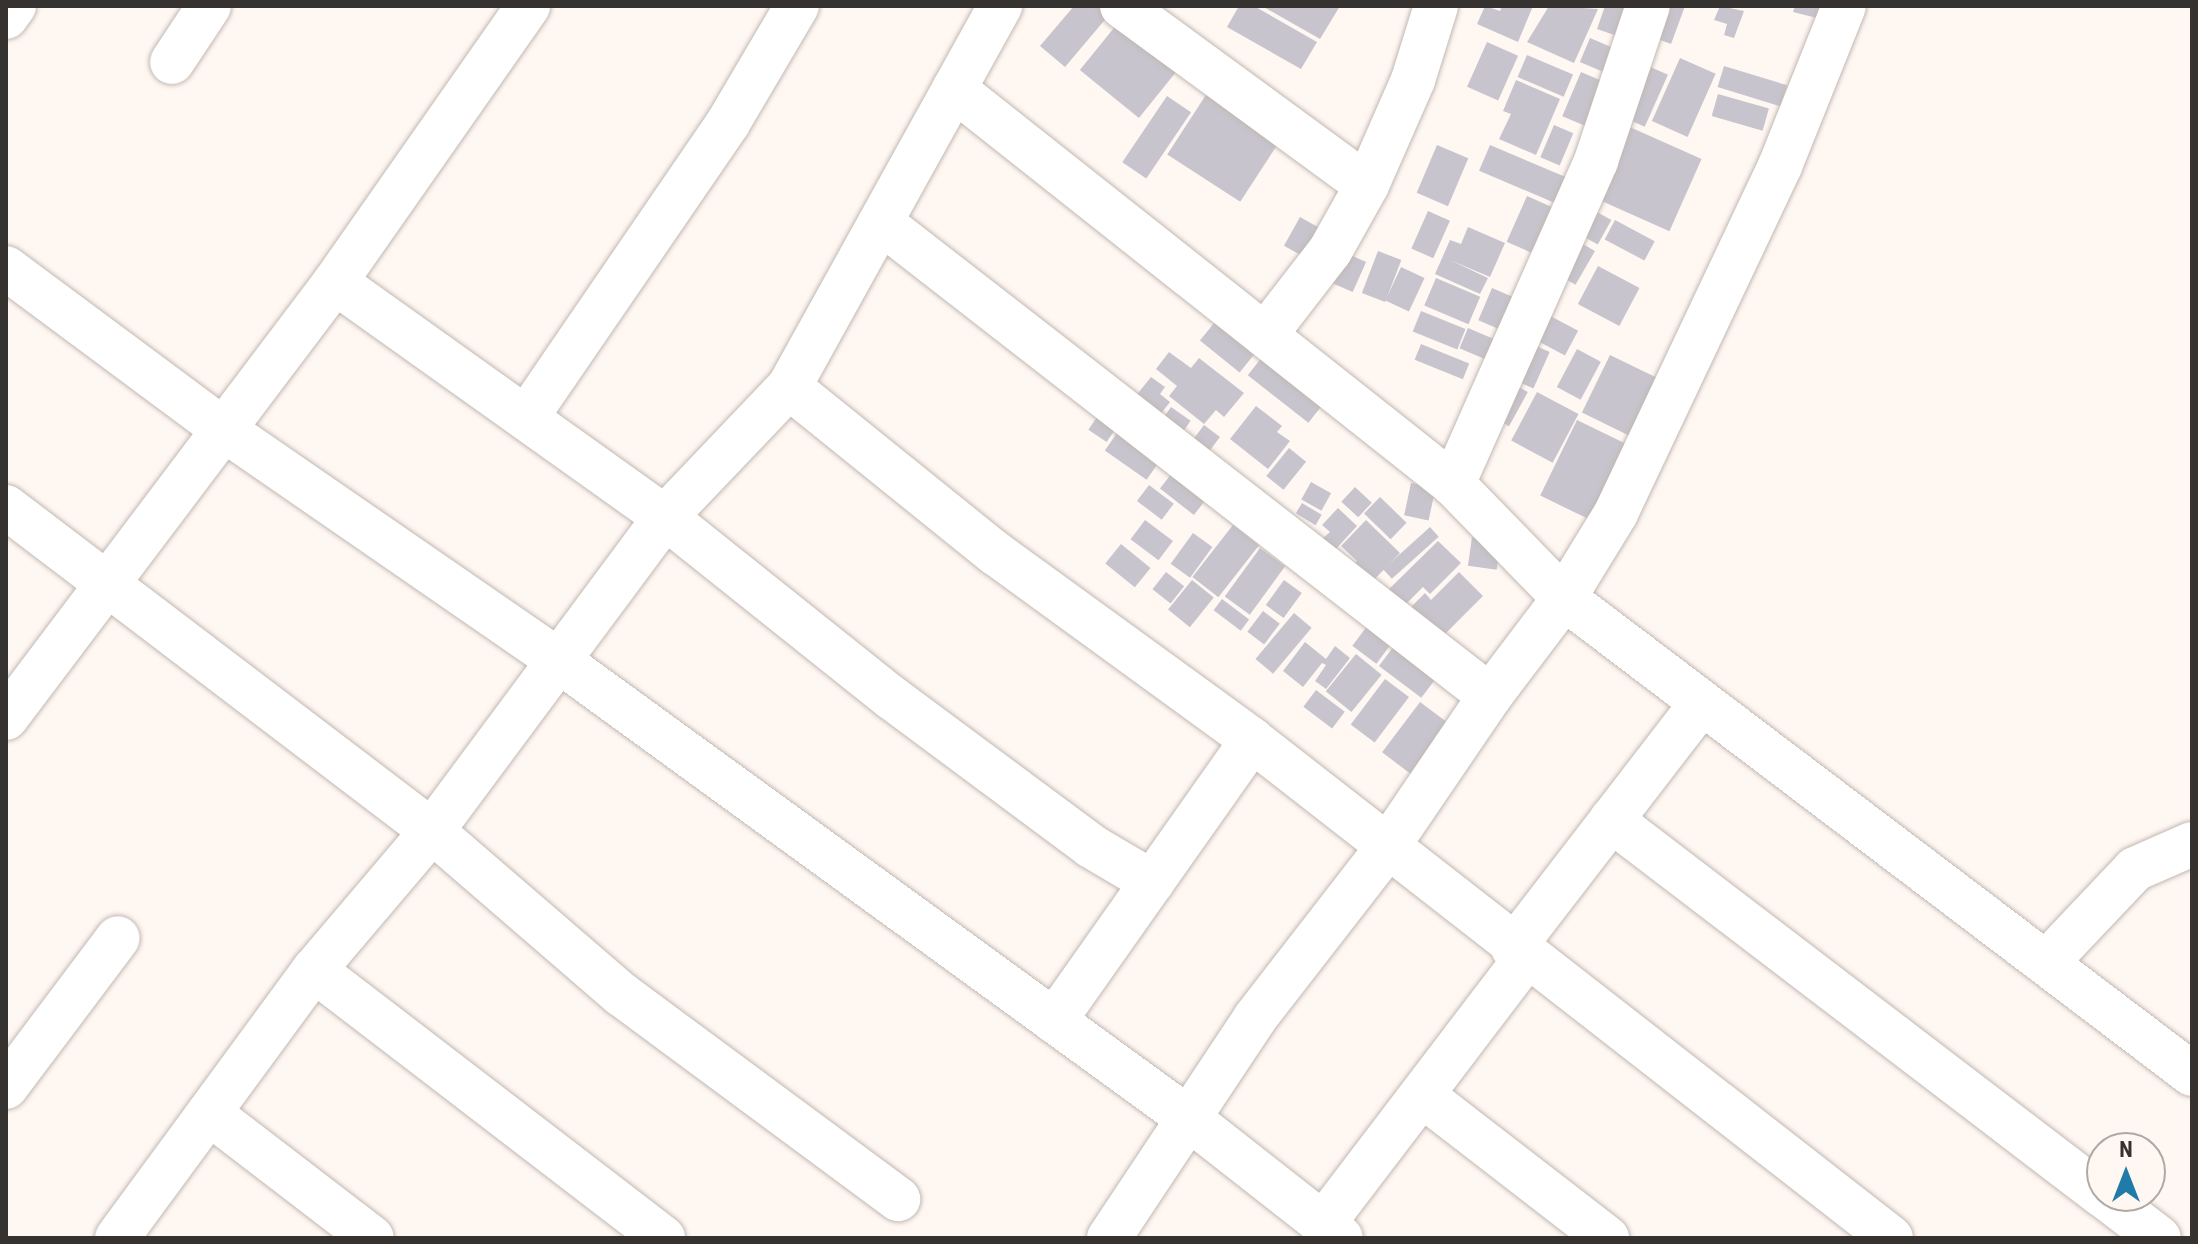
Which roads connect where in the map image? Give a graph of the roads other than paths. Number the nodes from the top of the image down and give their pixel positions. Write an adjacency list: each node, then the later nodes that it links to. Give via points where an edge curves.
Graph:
1 (14, 6): 10 (street)
2 (209, 6): 11 (street)
3 (528, 6): 16 (street)
4 (797, 6): 19 (street, via 728,123)
5 (1000, 6): 12 (street)
6 (1122, 6): 13 (street)
7 (1436, 6): 13 (street, via 1413,80)
8 (1648, 6): 21 (street, via 1596,161)
9 (1844, 6): 25 (street, via 1780,166 1616,513)
10 (6, 17)
11 (172, 62)
12 (954, 89): 14 (street); 17 (street)
13 (1367, 185): 17 (street, via 1330,251)
14 (883, 224): 18 (street); 27 (street)
15 (6, 268): 20 (street)
16 (335, 282): 19 (street); 20 (street)
17 (1265, 335): 21 (street)
18 (789, 387): 23 (street); 30 (street, via 995,553)
19 (526, 418): 23 (street)
20 (223, 429): 24 (street); 26 (street)
21 (1453, 484): 25 (street)
22 (6, 507): 24 (street)
23 (665, 517): 26 (street); 35 (street, via 892,698 1091,846)
24 (108, 583): 29 (street); 32 (street)
25 (1564, 598): 27 (street); 28 (street)
26 (558, 660): 32 (street); 40 (street)
27 (1490, 696): 34 (street)
28 (1702, 703): 31 (street); 38 (street)
29 (6, 718)
30 (1252, 740): 34 (street); 35 (street)
31 (1611, 820): 37 (street); 46 (street)
32 (432, 831): 39 (street); 47 (street, via 621,994)
33 (2192, 844): 38 (street, via 2135,869)
34 (1386, 849): 37 (street); 45 (street, via 1255,1018)
35 (1152, 882): 40 (street)
36 (118, 938): 42 (street)
37 (1520, 953): 43 (street); 55 (street)
38 (2046, 963): 41 (street)
39 (314, 970): 44 (street); 52 (street)
40 (1054, 1021): 45 (street)
41 (2192, 1074)
42 (6, 1087)
43 (1422, 1095): 49 (street); 54 (street)
44 (209, 1113): 50 (street); 51 (street)
45 (1192, 1121): 49 (street); 53 (street)
46 (2086, 1182)
47 (898, 1199)
48 (2125, 1212): 56 (street)
49 (1333, 1234)
50 (117, 1238)
51 (372, 1238)
52 (663, 1238)
53 (1109, 1238)
54 (1607, 1238)
55 (1891, 1238)
56 (2159, 1238)

